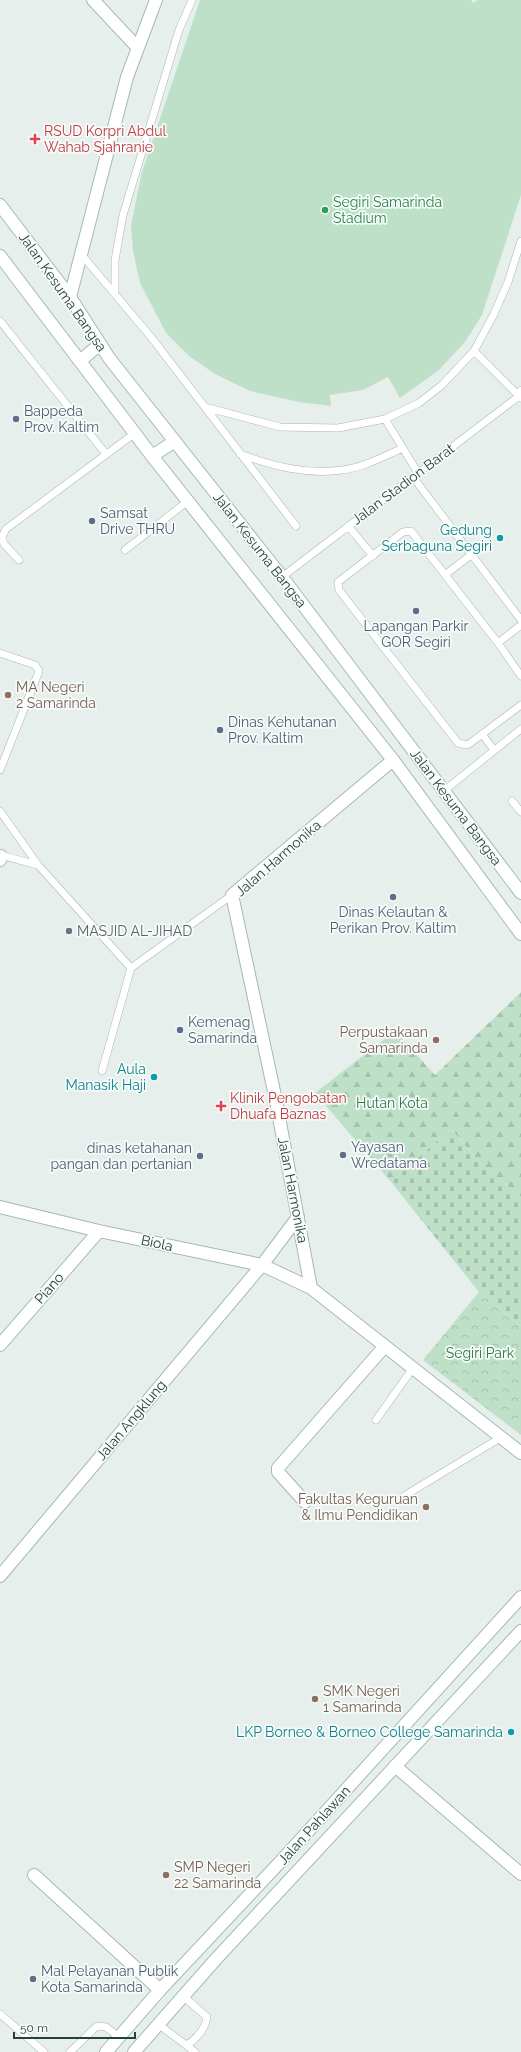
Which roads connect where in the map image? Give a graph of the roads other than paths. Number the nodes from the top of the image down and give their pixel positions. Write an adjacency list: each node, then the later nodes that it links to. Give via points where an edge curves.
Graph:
1 (93, 0): 4 (street)
2 (156, 0): 4 (street)
3 (192, 0): 9 (lane, via 179,30 123,215 115,260)
4 (137, 47): 7 (street)
5 (0, 205): 10 (street, Jalan Kesuma Bangsa)
6 (521, 241): 13 (lane, via 508,282)
7 (81, 254): 9 (lane); 10 (street)
8 (0, 256): 14 (street, Jalan Kesuma Bangsa)
9 (115, 294): 16 (lane)
10 (70, 297): 12 (street, Jalan Kesuma Bangsa)
11 (0, 321): 21 (lane)
12 (100, 344): 14 (street); 19 (street, Jalan Kesuma Bangsa)
13 (474, 351): 15 (lane); 17 (lane, via 442,385 419,403)
14 (80, 361): 18 (street, Jalan Kesuma Bangsa)
15 (520, 394): 24 (lane, Jalan Stadion Barat)
16 (205, 407): 17 (lane, via 280,427 338,428); 22 (lane)
17 (385, 419): 20 (lane)
18 (135, 433): 21 (lane); 23 (street, Jalan Kesuma Bangsa)
19 (175, 441): 23 (street); 33 (street, Jalan Kesuma Bangsa)
20 (403, 448): 22 (lane, via 372,462 343,470 312,471 275,466); 24 (lane)
21 (106, 454): 31 (lane, via 6,529 2,537 4,544)
22 (240, 454): 26 (lane)
23 (152, 456): 25 (street, Jalan Kesuma Bangsa)
24 (415, 475): 27 (lane, Jalan Stadion Barat); 29 (lane)
25 (188, 501): 28 (lane); 43 (street, Jalan Kesuma Bangsa)
26 (296, 526)
27 (348, 526): 30 (lane); 33 (lane, Jalan Stadion Barat)
28 (125, 550)
29 (471, 555): 32 (lane); 34 (lane)
30 (373, 556): 32 (lane, via 403,532 411,531); 41 (lane, via 338,582 339,590 458,743 466,745)
31 (20, 560)
32 (446, 574): 36 (lane)
33 (282, 577): 45 (street, Jalan Kesuma Bangsa)
34 (521, 620)
35 (521, 625): 36 (lane)
36 (498, 643): 38 (lane)
37 (0, 653): 44 (lane, via 35,665 38,671)
38 (521, 676)
39 (521, 705): 41 (lane)
40 (521, 729): 42 (lane)
41 (482, 734): 42 (lane)
42 (494, 750): 45 (lane)
43 (393, 760): 52 (street, Jalan Harmonika); 53 (street, Jalan Kesuma Bangsa)
44 (0, 770)
45 (445, 790): 51 (street, Jalan Kesuma Bangsa)
46 (512, 801): 48 (lane)
47 (0, 811): 50 (lane)
48 (521, 812)
49 (0, 857): 50 (lane)
50 (38, 865): 54 (lane)
51 (521, 893)
52 (232, 895): 54 (lane); 57 (street, Jalan Harmonika)
53 (521, 934)
54 (131, 968): 55 (lane)
55 (102, 1071)
56 (0, 1207): 58 (street, Biola)
57 (298, 1217): 59 (street, Jalan Angklung); 60 (street, Jalan Harmonika)
58 (99, 1231): 59 (street, Biola); 61 (street, Piano)
59 (262, 1265): 60 (street, Biola); 69 (street, Jalan Angklung)
60 (310, 1288): 62 (street)
61 (0, 1345)
62 (385, 1346): 63 (street); 68 (street, via 278,1468 278,1472)
63 (413, 1368): 64 (lane); 65 (street)
64 (376, 1420)
65 (500, 1438): 66 (street); 67 (lane)
66 (521, 1453)
67 (404, 1496)
68 (305, 1502)
69 (0, 1576)
70 (521, 1597): 73 (street, Jalan Pahlawan)
71 (521, 1631): 72 (street, Jalan Pahlawan)
72 (395, 1766): 74 (street, Jalan Pahlawan); 75 (street)
73 (282, 1860): 74 (street); 77 (street, Jalan Pahlawan)
74 (295, 1874): 78 (street, Jalan Pahlawan)
75 (521, 1874)
76 (34, 1875): 77 (street)
77 (160, 1990): 81 (street, Jalan Pahlawan)
78 (183, 1996): 80 (street, Jalan Pahlawan); 82 (lane, via 207,2017 206,2024 192,2042)
79 (0, 2014): 83 (lane)
80 (158, 2024): 82 (lane); 86 (street, Jalan Pahlawan)
81 (119, 2037): 84 (lane, via 106,2027 97,2026); 85 (street, Jalan Pahlawan)
82 (186, 2045): 87 (lane)
83 (44, 2052)
84 (70, 2052)
85 (106, 2052)
86 (134, 2052)
87 (195, 2052)

